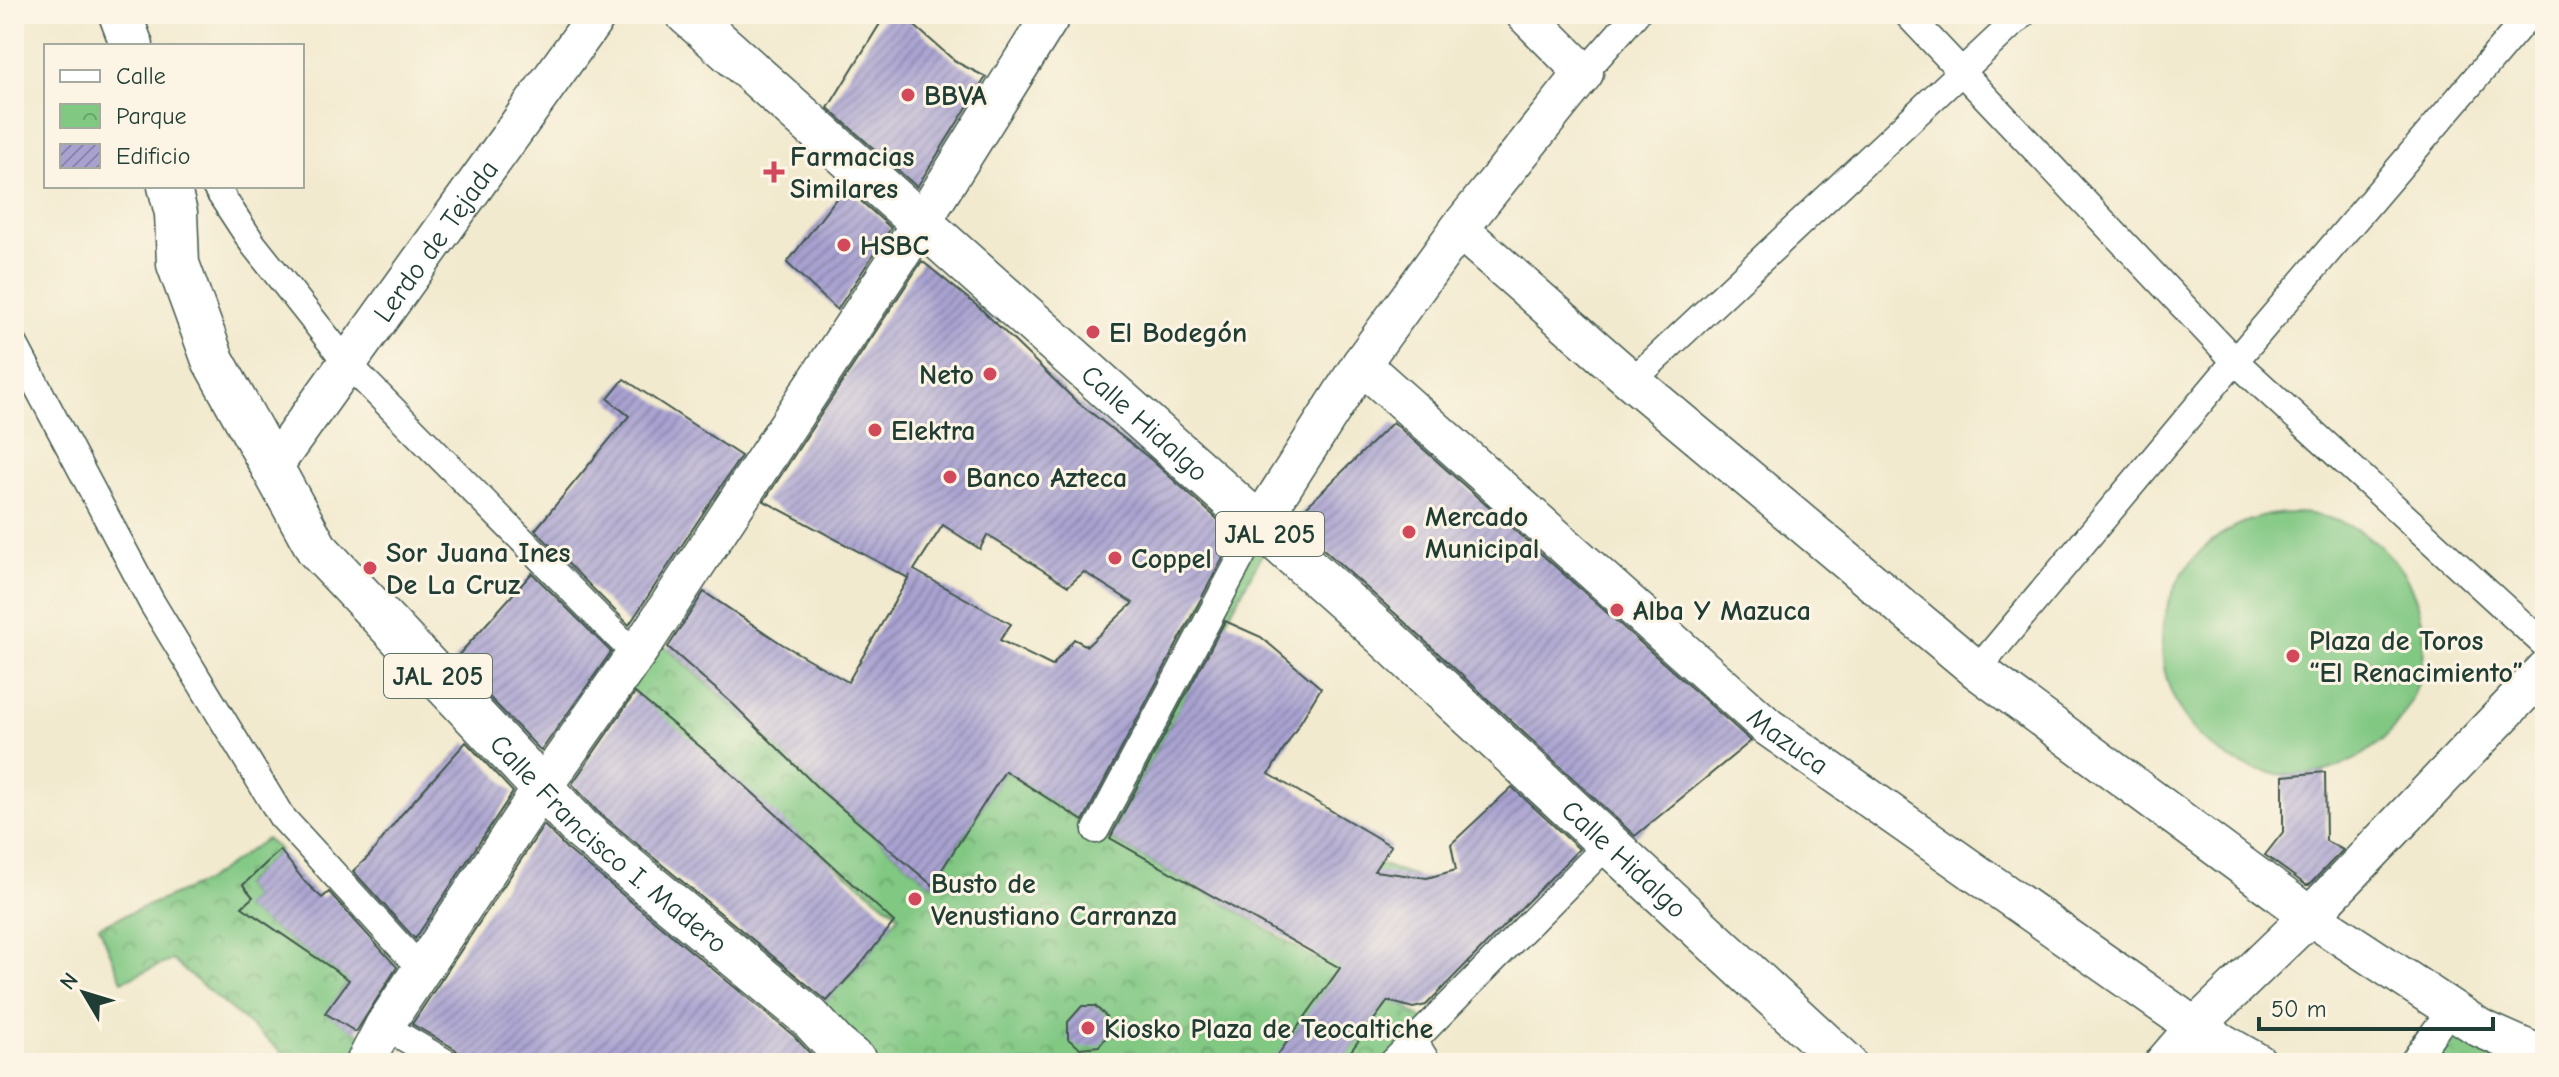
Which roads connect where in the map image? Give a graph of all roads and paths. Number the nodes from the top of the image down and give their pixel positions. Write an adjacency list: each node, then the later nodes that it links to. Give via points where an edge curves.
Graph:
1 (120, 14): 10 (main road)
2 (598, 14): 19 (main road, Lerdo de Tejada)
3 (687, 14): 15 (main road, Calle Hidalgo / JAL 205)
4 (1052, 14): 15 (main road)
5 (1525, 14): 12 (main road)
6 (1636, 14): 12 (street)
7 (1907, 14): 11 (street)
8 (2023, 14): 11 (street)
9 (2530, 14): 18 (street)
10 (131, 44)
11 (1963, 72): 18 (street); 21 (street)
12 (1584, 73): 16 (main road)
13 (170, 188): 22 (main road, Calle Francisco I. Madero / JAL 205, via 178,264 213,360)
14 (216, 188): 19 (street, via 253,244)
15 (921, 223): 23 (main road, Calle Hidalgo / JAL 205); 25 (main road)
16 (1459, 229): 20 (main road); 21 (main road)
17 (14, 343): 32 (street, via 152,603 281,816)
18 (2235, 361): 24 (street); 26 (street)
19 (348, 364): 22 (main road, Lerdo de Tejada); 25 (street)
20 (1361, 364): 23 (main road); 35 (main road, Mazuca, via 1768,727)
21 (1632, 381): 26 (main road)
22 (272, 468): 28 (main road, Calle Francisco I. Madero / JAL 205, via 317,549)
23 (1259, 524): 29 (street); 30 (main road, Calle Hidalgo / JAL 205)
24 (2545, 645)
25 (636, 655): 28 (main road)
26 (1977, 670): 31 (main road)
27 (2545, 670): 31 (main road)
28 (542, 788): 32 (main road); 40 (main road, Calle Francisco I. Madero / JAL 205, via 581,829)
29 (1096, 830)
30 (1608, 844): 36 (street); 43 (main road, Calle Hidalgo / JAL 205)
31 (2310, 916): 33 (main road); 35 (main road)
32 (421, 969): 34 (main road)
33 (2451, 1009): 37 (main road); 46 (street)
34 (384, 1026): 38 (main road); 39 (street)
35 (2195, 1027): 44 (main road); 45 (main road, Mazuca)
36 (1414, 1041): 41 (street); 42 (street)
37 (2545, 1057)
38 (365, 1063)
39 (447, 1063)
40 (857, 1063)
41 (1392, 1063)
42 (1428, 1063)
43 (1845, 1063)
44 (2164, 1063)
45 (2258, 1063)
46 (2412, 1063)

